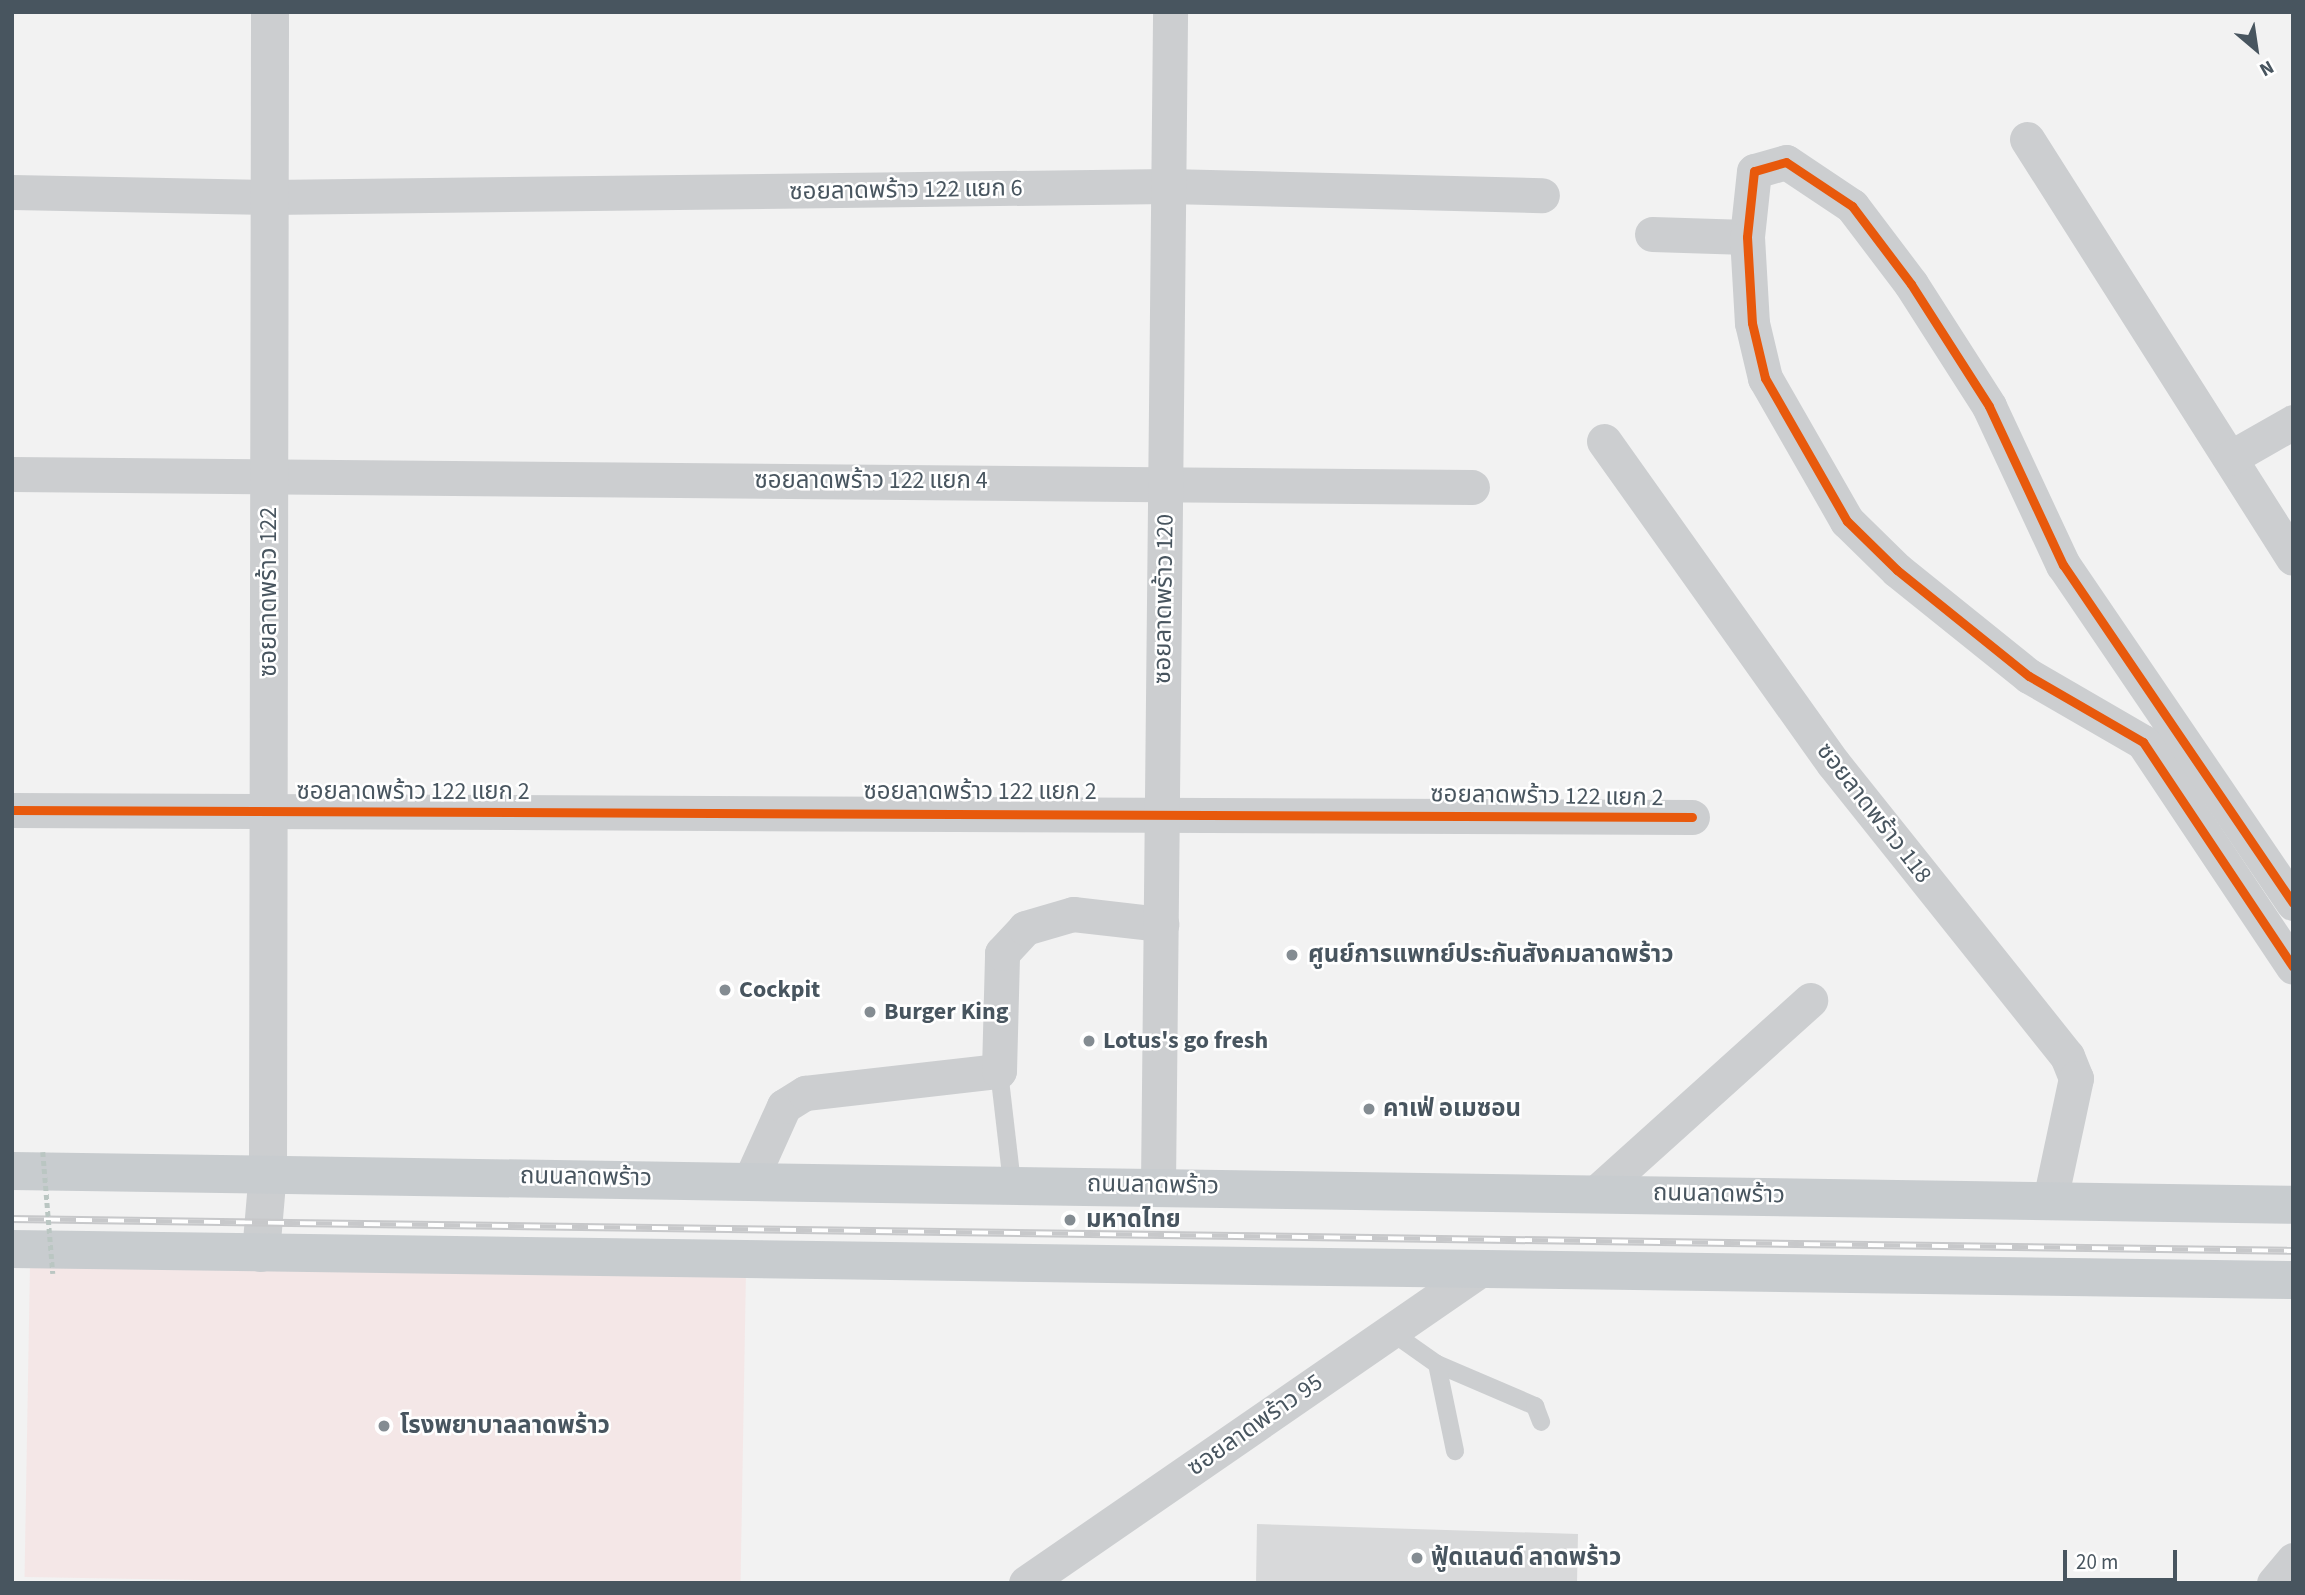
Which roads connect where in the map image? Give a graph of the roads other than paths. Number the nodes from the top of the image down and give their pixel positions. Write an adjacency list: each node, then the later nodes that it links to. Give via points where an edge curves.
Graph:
1 (270, 12): 7 (street, ซอยลาดพร้าว 122)
2 (1170, 12): 4 (street, ซอยลาดพร้าว 120)
3 (2027, 139): 12 (street)
4 (1168, 186): 6 (street, ซอยลาดพร้าว 122 แยก 6); 7 (street, ซอยลาดพร้าว 122 แยก 6); 15 (street, ซอยลาดพร้าว 120)
5 (12, 192): 7 (street, ซอยลาดพร้าว 122 แยก 6)
6 (1542, 195)
7 (270, 197): 14 (street, ซอยลาดพร้าว 122)
8 (1652, 234): 9 (street)
9 (1747, 237): 22 (street, via 1754,171 1786,162 1852,206 1990,406 2063,565); 24 (street, via 1752,323 1765,378 1847,521 1897,570 2029,676 2143,742)
10 (2293, 422): 12 (street)
11 (1604, 441): 33 (street, ซอยลาดพร้าว 118, via 1833,763 2067,1056 2076,1078)
12 (2230, 458): 17 (street)
13 (12, 474): 14 (street, ซอยลาดพร้าว 122 แยก 4)
14 (269, 476): 15 (street, ซอยลาดพร้าว 122 แยก 4); 19 (street, ซอยลาดพร้าว 122)
15 (1165, 483): 16 (street, ซอยลาดพร้าว 122 แยก 4); 20 (street, ซอยลาดพร้าว 120)
16 (1472, 486)
17 (2293, 558)
18 (12, 810): 19 (street, ซอยลาดพร้าว 122 แยก 2)
19 (268, 811): 20 (street, ซอยลาดพร้าว 122 แยก 2); 28 (street, ซอยลาดพร้าว 122)
20 (1162, 811): 21 (street, ซอยลาดพร้าว 122 แยก 2); 23 (street, ซอยลาดพร้าว 120)
21 (1692, 817)
22 (2293, 902)
23 (1161, 924): 26 (street, via 1073,914 1025,928 1002,953); 31 (street, ซอยลาดพร้าว 120)
24 (2293, 967)
25 (1810, 1000): 32 (street)
26 (999, 1071): 29 (street, via 804,1093 784,1106); 30 (lane)
27 (28, 1161): 28 (main road, ถนนลาดพร้าว)
28 (268, 1172): 29 (main road, ถนนลาดพร้าว); 36 (street, ซอยลาดพร้าว 122)
29 (751, 1179): 30 (main road, ถนนลาดพร้าว)
30 (1012, 1184): 31 (main road, ถนนลาดพร้าว)
31 (1158, 1185): 32 (main road, ถนนลาดพร้าว)
32 (1597, 1192): 33 (main road, ถนนลาดพร้าว)
33 (2050, 1200): 34 (main road, ถนนลาดพร้าว)
34 (2293, 1205)
35 (12, 1249): 36 (main road)
36 (261, 1253): 37 (main road)
37 (1483, 1267): 38 (main road); 39 (street, ซอยลาดพร้าว 95)
38 (2293, 1280)
39 (1390, 1331): 40 (lane); 44 (street, ซอยลาดพร้าว 95)
40 (1437, 1364): 41 (lane, via 1535,1406); 42 (lane)
41 (1541, 1422)
42 (1455, 1451)
43 (2293, 1560): 45 (street)
44 (1026, 1583)
45 (2274, 1583)

